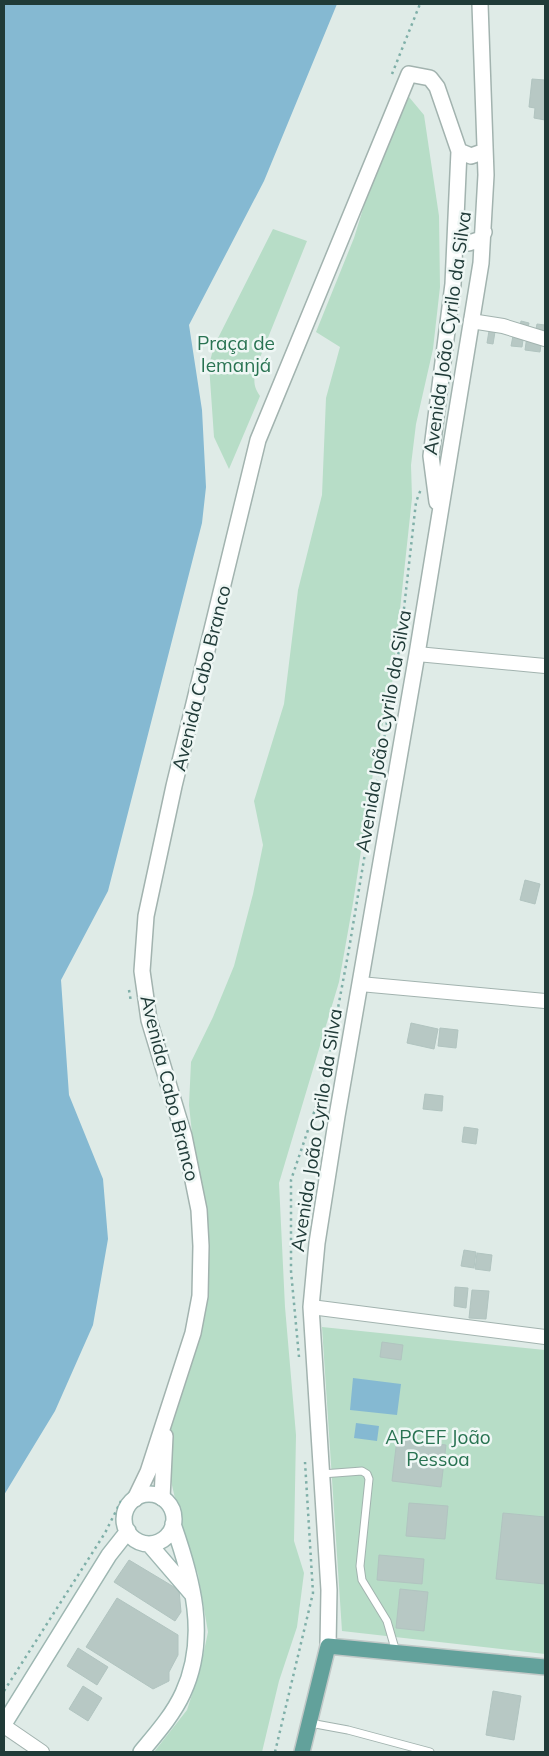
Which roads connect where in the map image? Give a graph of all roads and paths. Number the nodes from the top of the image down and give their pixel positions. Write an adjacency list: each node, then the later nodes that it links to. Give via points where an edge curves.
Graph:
1 (420, 4): 3 (path)
2 (480, 4): 5 (street, Avenida João Cyrilo da Silva)
3 (389, 82)
4 (458, 151): 5 (street, via 471,156); 6 (street, Avenida João Cyrilo da Silva); 10 (street, Avenida João Cyrilo da Silva, via 437,87 430,78 409,74)
5 (485, 151): 7 (street, Avenida João Cyrilo da Silva)
6 (456, 229): 7 (street, via 469,243 480,239); 11 (street, Avenida João Cyrilo da Silva, via 450,315 431,456)
7 (484, 232): 8 (street, Avenida João Cyrilo da Silva)
8 (471, 321): 9 (street, via 503,326); 11 (street, Avenida João Cyrilo da Silva)
9 (545, 339)
10 (258, 440): 20 (street, Avenida Cabo Branco, via 162,835 143,934 142,971 149,1020 184,1136 201,1227 198,1315)
11 (439, 517): 12 (street, Avenida João Cyrilo da Silva)
12 (417, 654): 13 (street); 14 (street, Avenida João Cyrilo da Silva)
13 (545, 666)
14 (360, 984): 16 (street); 18 (street, Avenida João Cyrilo da Silva, via 336,1116)
15 (129, 985): 17 (path)
16 (545, 1001)
17 (131, 1003)
18 (311, 1307): 19 (street); 21 (street, Avenida João Cyrilo da Silva)
19 (545, 1337)
20 (169, 1408): 22 (street); 23 (street, Avenida Cabo Branco, via 148,1472)
21 (322, 1474): 28 (street, Avenida João Cyrilo da Silva, via 329,1590); 29 (lane, via 362,1471 367,1474 360,1566 362,1580 387,1621)
22 (162, 1498): 23 (street, via 151,1494); 24 (street, via 173,1512)
23 (128, 1500): 25 (street, via 125,1513); 31 (path)
24 (173, 1524): 26 (street, via 160,1541); 27 (street)
25 (128, 1531): 26 (street, via 136,1540); 33 (street, via 109,1554)
26 (149, 1544): 27 (street)
27 (195, 1598): 36 (street, via 196,1637 183,1693 162,1727)
28 (328, 1646): 29 (main road); 32 (main road, Avenida João Cyrilo da Silva)
29 (396, 1653): 30 (main road)
30 (545, 1667)
31 (4, 1692)
32 (310, 1723): 34 (lane); 37 (main road, Avenida João Cyrilo da Silva)
33 (4, 1725): 35 (street)
34 (420, 1751): 38 (lane)
35 (42, 1752)
36 (141, 1752)
37 (302, 1752)
38 (430, 1752)

